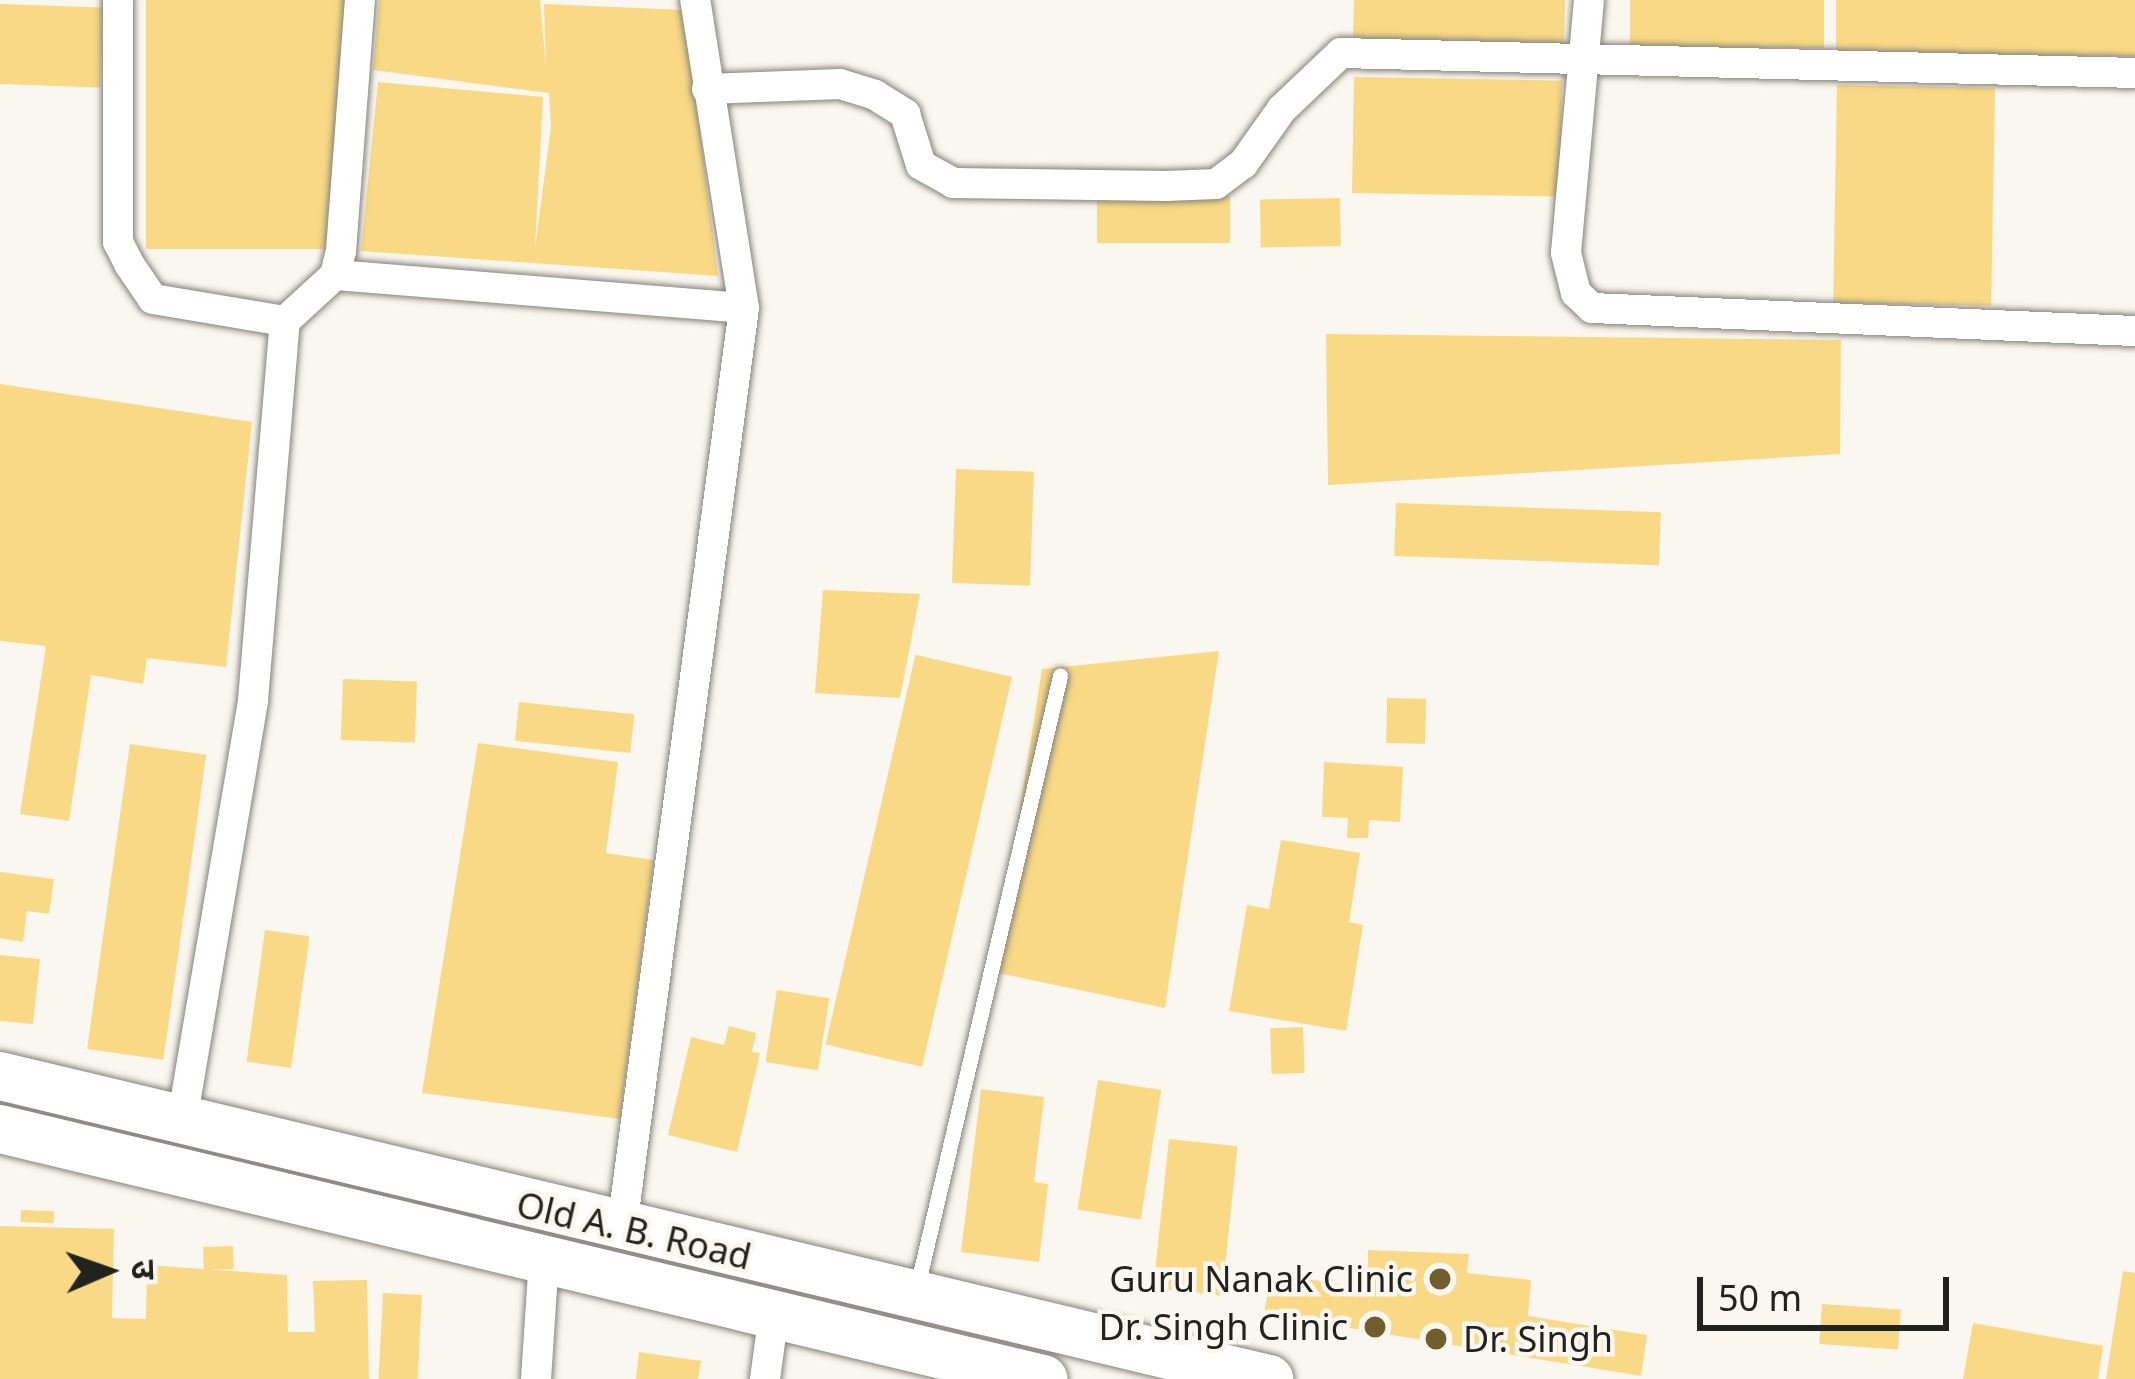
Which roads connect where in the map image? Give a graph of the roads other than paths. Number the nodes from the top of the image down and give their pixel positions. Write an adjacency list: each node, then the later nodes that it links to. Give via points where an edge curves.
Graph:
1 (118, 0): 10 (street, via 118,242 129,264 153,299)
2 (360, 0): 8 (street)
3 (695, 0): 7 (street)
4 (1588, 0): 5 (street)
5 (1585, 60): 6 (street); 7 (street, via 1341,52 1282,109 1243,164 1216,184 1166,186 953,183 922,165 904,114 875,95 840,84); 11 (street, via 1566,253 1576,293 1592,308)
6 (2135, 73)
7 (707, 89): 9 (street)
8 (335, 274): 9 (street); 10 (street)
9 (744, 308): 16 (street)
10 (285, 321): 14 (street, via 253,700)
11 (2135, 331)
12 (1060, 676): 18 (lane)
13 (0, 1076): 14 (main road, Old A. B. Road)
14 (182, 1121): 16 (main road, Old A. B. Road)
15 (0, 1129): 17 (main road, Old A. B. Road)
16 (622, 1227): 18 (main road, Old A. B. Road)
17 (544, 1258): 19 (main road, Old A. B. Road); 21 (street)
18 (915, 1297): 24 (main road, Old A. B. Road)
19 (773, 1313): 20 (main road, Old A. B. Road); 22 (street)
20 (947, 1365): 23 (main road, Old A. B. Road)
21 (536, 1379)
22 (765, 1379)
23 (1043, 1379)
24 (1269, 1379)

